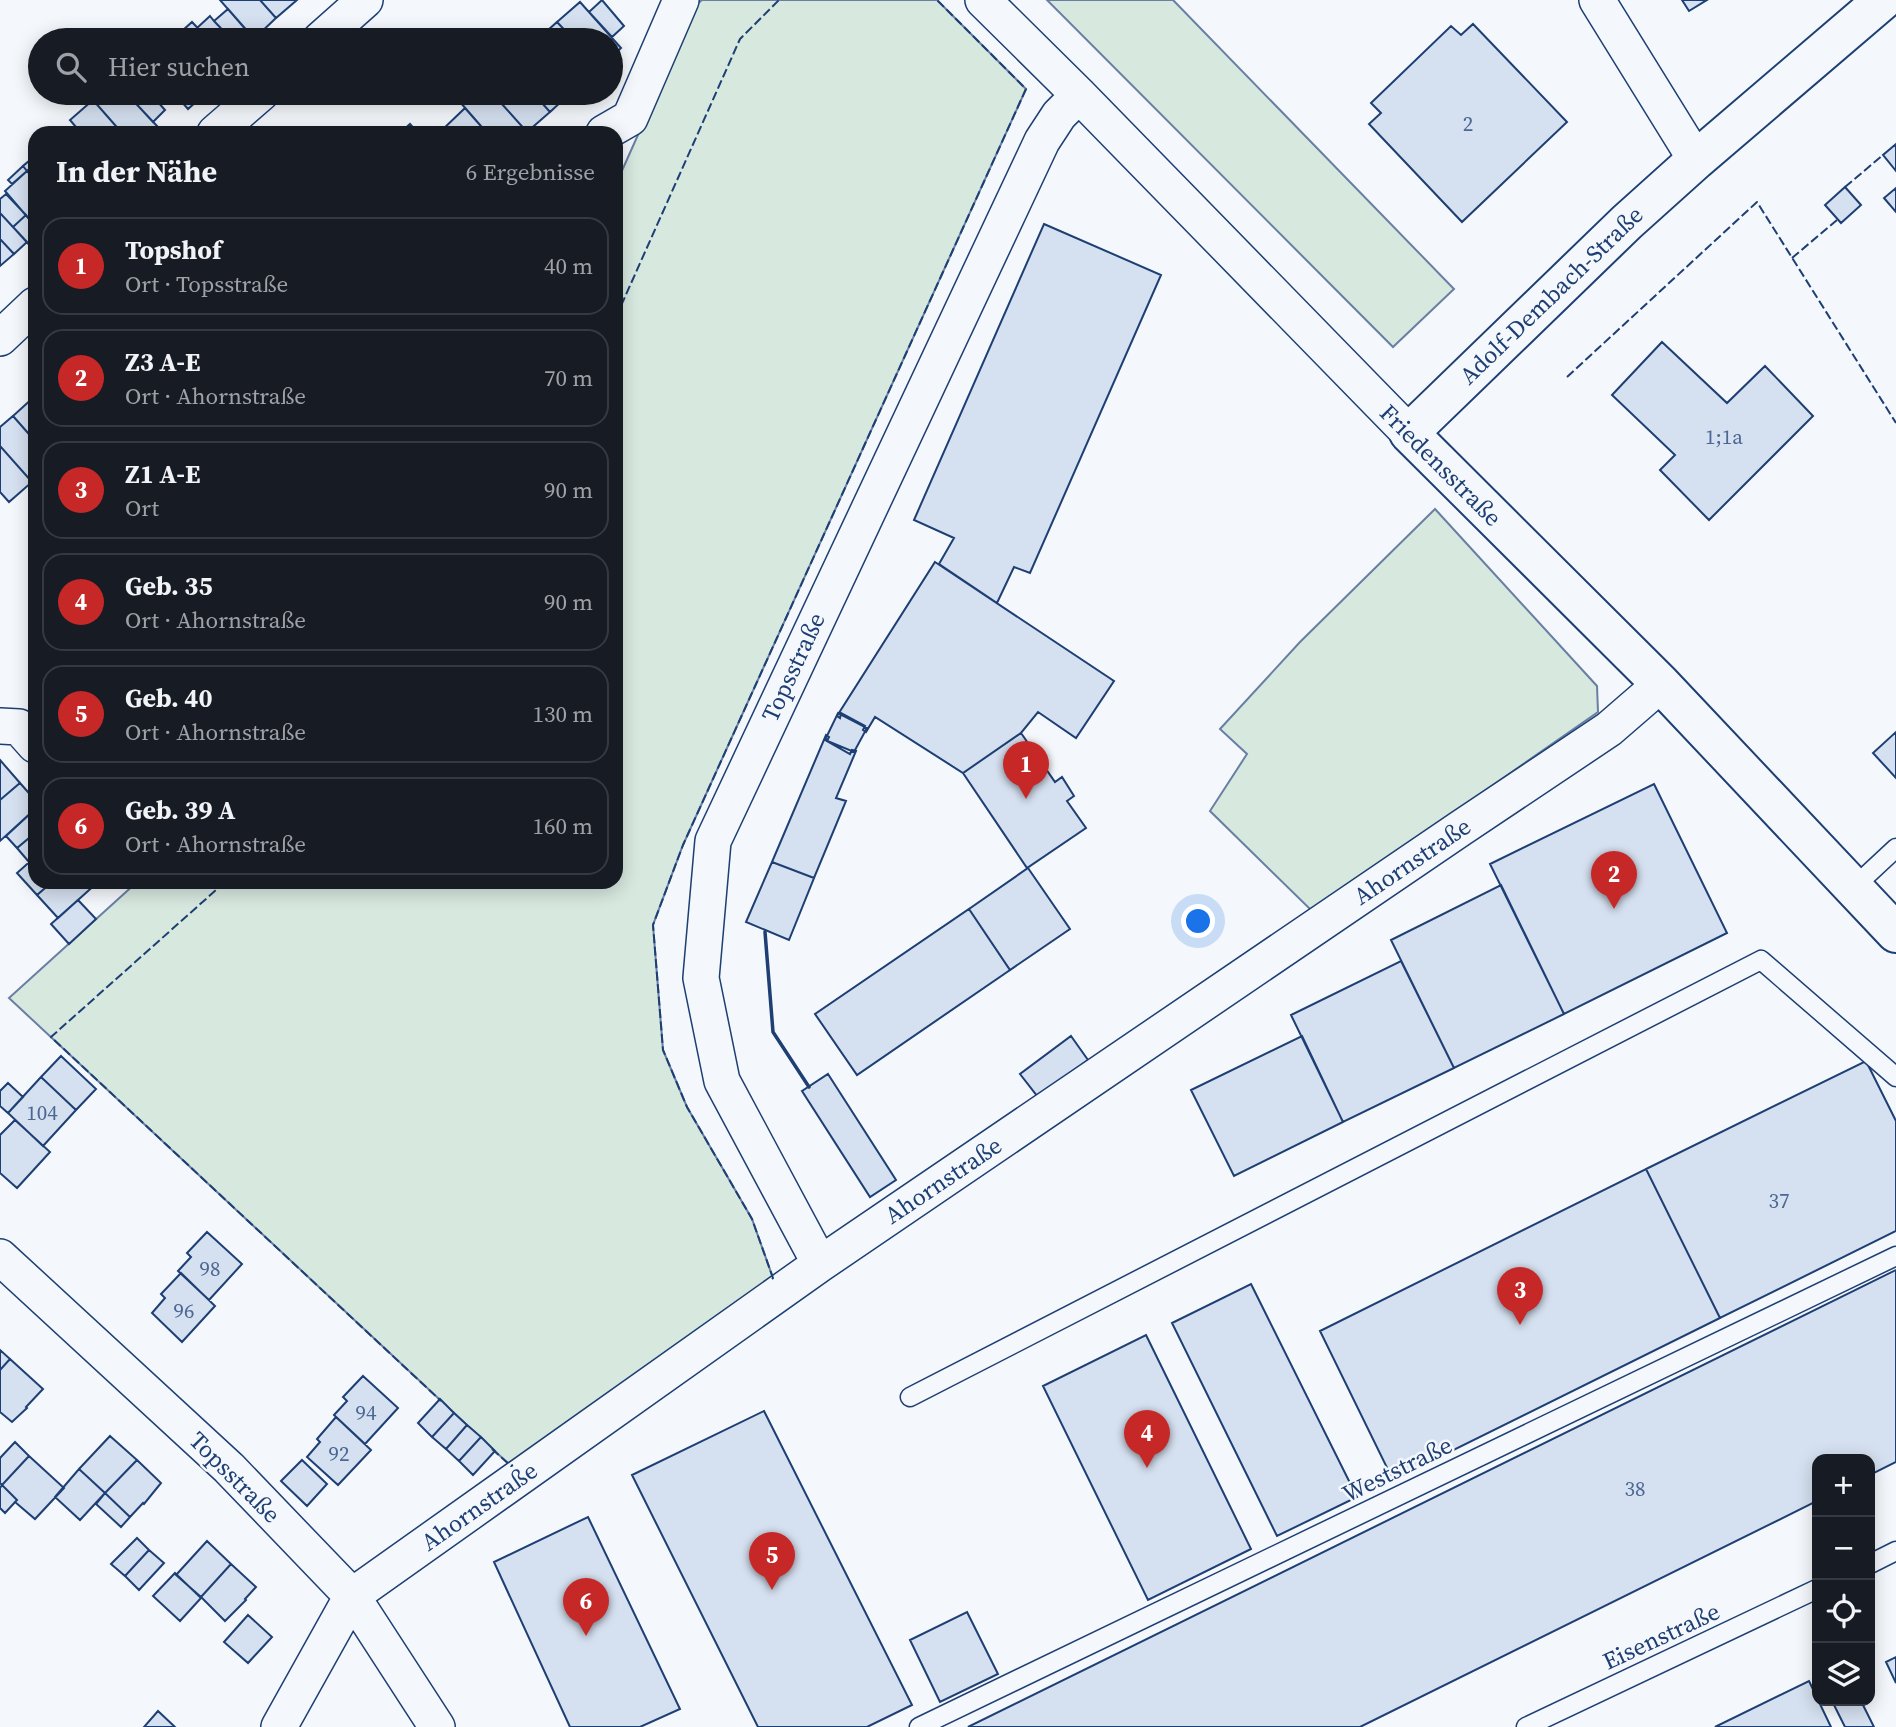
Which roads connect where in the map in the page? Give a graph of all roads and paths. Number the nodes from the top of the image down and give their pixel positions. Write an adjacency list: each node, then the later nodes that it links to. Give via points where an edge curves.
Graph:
1 (365, 0): 6 (street)
2 (681, 0): 10 (street, via 630,118)
3 (983, 0): 7 (street, Friedensstraße)
4 (1597, 0): 11 (street)
5 (1883, 0): 11 (main road, Adolf-Dembach-Straße)
6 (334, 28)
7 (1079, 95): 14 (street, Friedensstraße); 24 (street, Topsstraße, via 1042,141 713,841 701,978 722,1081)
8 (247, 105): 9 (street)
9 (223, 126)
10 (616, 126)
11 (1696, 160): 14 (main road, Adolf-Dembach-Straße)
12 (28, 312): 13 (street)
13 (0, 338)
14 (1409, 433): 15 (main road, Friedensstraße)
15 (1661, 684): 19 (main road, Friedensstraße); 24 (street, Ahornstraße, via 1609,729)
16 (0, 726): 17 (street, via 19,727)
17 (28, 737)
18 (1896, 848): 19 (lane)
19 (1853, 888): 20 (main road, Friedensstraße)
20 (1896, 933)
21 (1896, 1077): 25 (lane, via 1761,960)
22 (1896, 1256): 32 (lane, Weststraße)
23 (0, 1257): 29 (street, Topsstraße, via 229,1468)
24 (820, 1264): 29 (street, Ahornstraße)
25 (910, 1397)
26 (1896, 1551): 27 (lane)
27 (1875, 1562)
28 (1812, 1591): 33 (lane, Eisenstraße)
29 (352, 1596): 30 (street, Ahornstraße); 31 (street, Topsstraße)
30 (278, 1727)
31 (437, 1727)
32 (919, 1727)
33 (1526, 1727)

